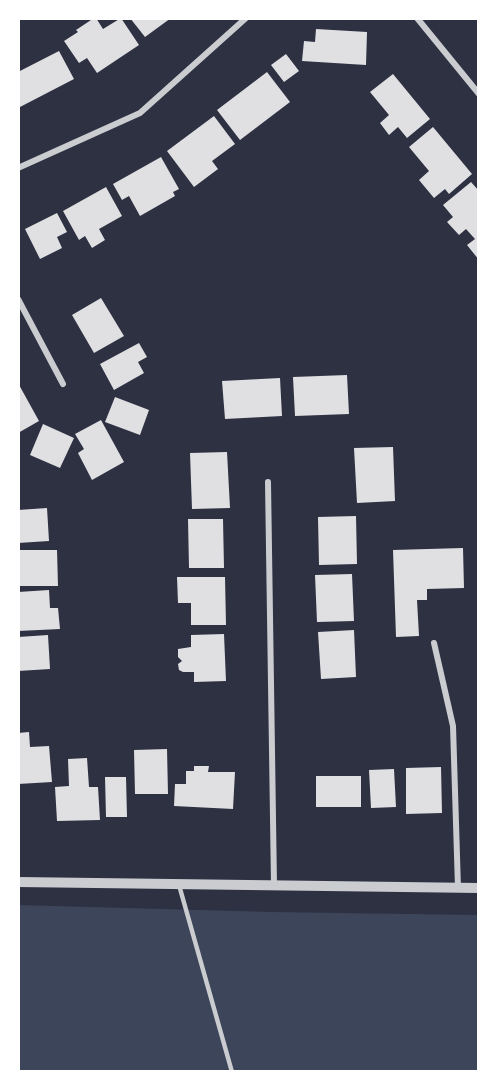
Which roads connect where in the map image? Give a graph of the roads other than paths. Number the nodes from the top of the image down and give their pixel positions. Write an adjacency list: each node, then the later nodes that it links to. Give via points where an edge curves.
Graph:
1 (246, 18): 4 (street, via 140,113)
2 (417, 18): 3 (street)
3 (479, 94)
4 (18, 168)
5 (18, 299): 6 (street)
6 (63, 384)
7 (268, 482): 11 (street)
8 (434, 643): 12 (street, via 453,726)
9 (18, 882): 10 (street)
10 (179, 885): 11 (street); 14 (lane)
11 (274, 885): 12 (street)
12 (458, 888): 13 (street)
13 (479, 888)
14 (232, 1072)

